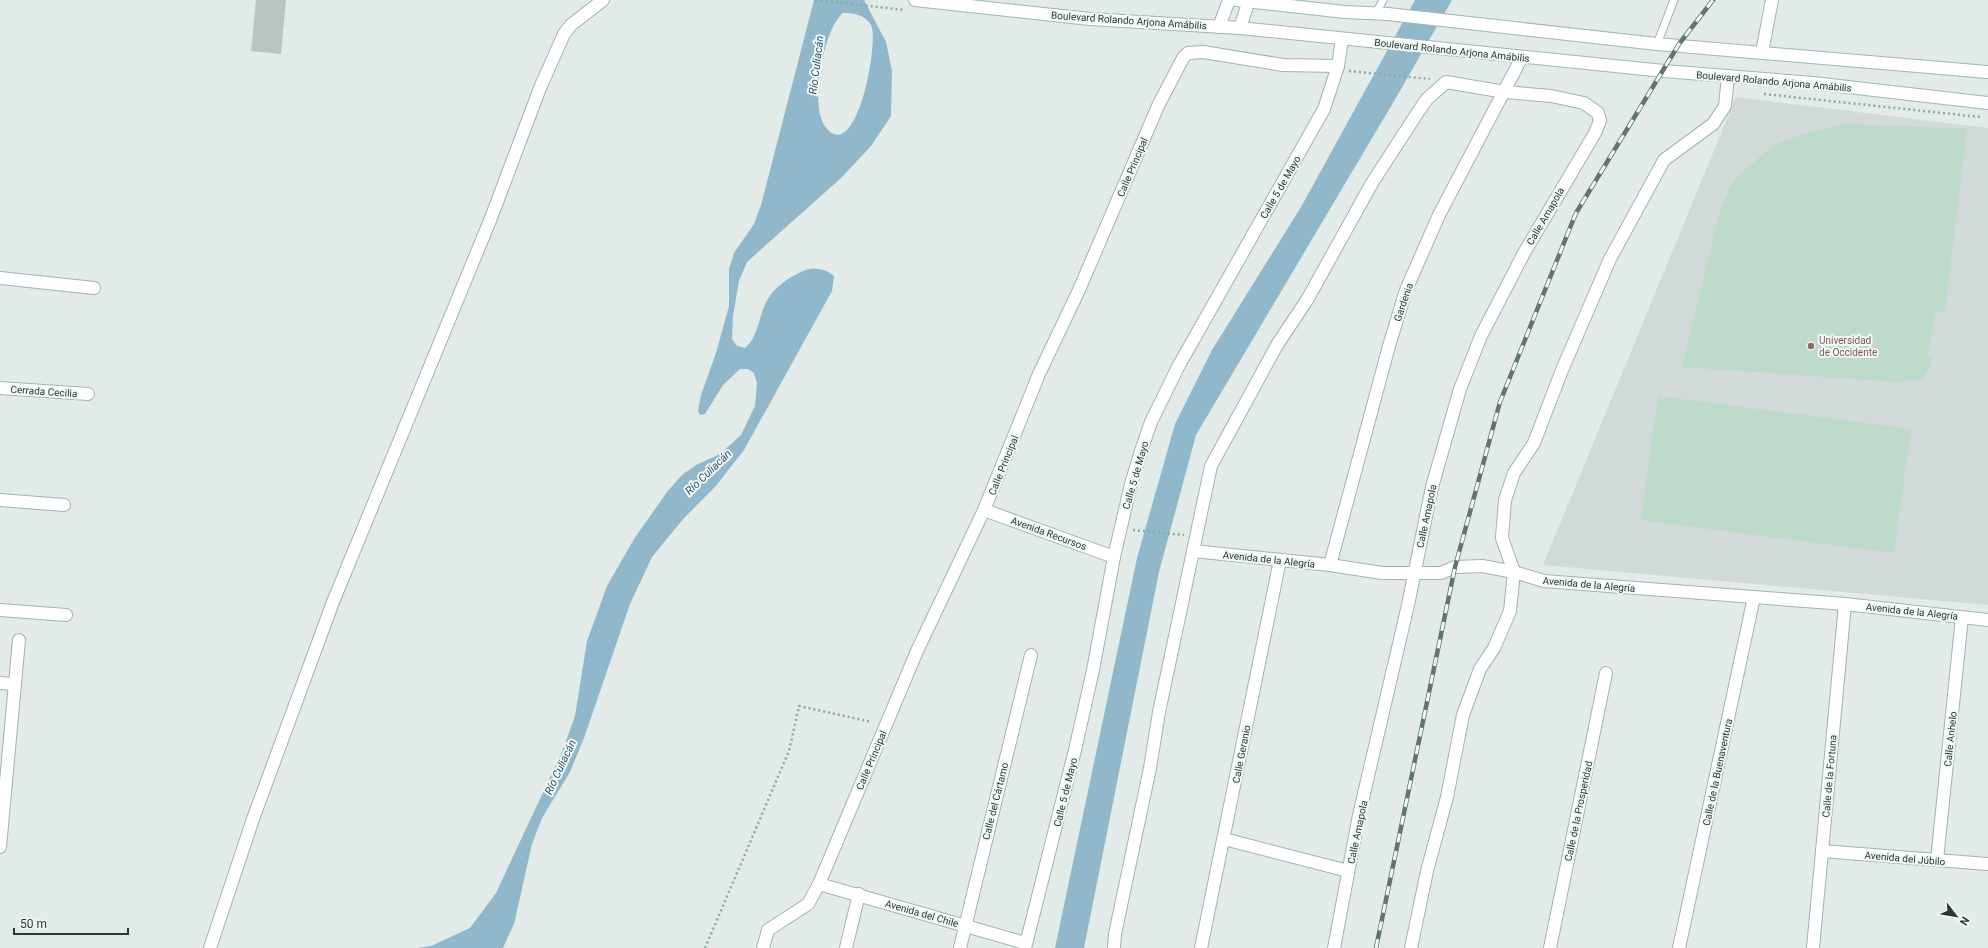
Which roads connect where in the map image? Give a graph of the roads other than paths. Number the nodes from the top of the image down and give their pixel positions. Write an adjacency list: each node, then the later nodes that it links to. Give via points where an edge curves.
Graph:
1 (603, 0): 57 (street, via 571,25 564,34 540,88 491,218 332,602 253,819)
2 (915, 0): 11 (street, Boulevard Rolando Arjona Amábilis, via 1090,19)
3 (1229, 0): 11 (street)
4 (1244, 0): 9 (street); 12 (street)
5 (1321, 0): 9 (street)
6 (1383, 0): 10 (lane)
7 (1674, 0): 14 (lane)
8 (1772, 0): 15 (street)
9 (1331, 10): 10 (street)
10 (1382, 13): 14 (street)
11 (1219, 27): 12 (street, Boulevard Rolando Arjona Amábilis)
12 (1240, 28): 13 (street, Boulevard Rolando Arjona Amábilis)
13 (1342, 39): 16 (street, Boulevard Rolando Arjona Amábilis); 17 (street, Calle 5 de Mayo)
14 (1657, 44): 15 (street)
15 (1762, 52): 18 (street)
16 (1522, 57): 19 (street, Boulevard Rolando Arjona Amábilis); 20 (street, Gardenia)
17 (1338, 66): 28 (street, Calle Principal, via 1283,65 1209,52 1188,53 1183,58 1158,106 1040,374); 30 (street, Calle 5 de Mayo, via 1324,109 1178,367 1158,409 1140,451 1130,484)
18 (1988, 72)
19 (1728, 76): 21 (street, Boulevard Rolando Arjona Amábilis); 33 (street, via 1725,106 1713,124 1664,160 1610,259 1534,443 1514,473 1505,500 1502,538)
20 (1505, 92): 29 (street, via 1446,82 1427,99 1402,134 1338,240 1307,300 1277,345 1220,448 1211,466); 32 (street, Gardenia, via 1439,215 1406,290); 34 (street, Calle Amapola, via 1551,96 1584,103 1598,113 1600,121 1524,253 1468,367 1432,487)
21 (1988, 103)
22 (0, 278): 23 (street)
23 (94, 288)
24 (0, 388): 25 (street, Cerrada Cecilia)
25 (88, 394)
26 (0, 500): 27 (street)
27 (64, 505)
28 (984, 510): 30 (street, Avenida Recursos); 53 (street, Calle Principal, via 885,725)
29 (1192, 551): 31 (street, Avenida de la Alegría); 61 (street)
30 (1114, 557): 56 (street, Calle 5 de Mayo, via 1075,750)
31 (1280, 560): 32 (street, Avenida de la Alegría); 47 (street, Calle Geranio)
32 (1330, 565): 34 (street, Avenida de la Alegría, via 1382,573)
33 (1514, 572): 34 (street, Avenida de la Alegría, via 1482,566 1455,567 1441,572); 35 (street, Avenida de la Alegría, via 1544,581); 64 (street, via 1510,611 1494,648 1480,669 1463,715 1447,797 1427,871)
34 (1414, 574): 52 (street, Calle Amapola)
35 (1754, 597): 36 (street, Avenida de la Alegría); 66 (street, Calle de la Buenaventura)
36 (1846, 604): 39 (street, Avenida de la Alegría); 49 (street, Calle de la Fortuna)
37 (0, 610): 38 (street)
38 (66, 615)
39 (1962, 617): 40 (street, Avenida de la Alegría); 50 (street, Calle Anhelo)
40 (1988, 620)
41 (19, 640): 45 (street)
42 (1031, 655): 55 (street, Calle del Cártamo)
43 (1606, 673): 65 (street, Calle de la Prosperidad)
44 (0, 683): 45 (street)
45 (14, 684): 46 (street)
46 (2, 799): 48 (street)
47 (1224, 840): 52 (street); 62 (street, Calle Geranio)
48 (0, 847)
49 (1822, 851): 50 (street, Avenida del Júbilo); 67 (street, Calle de la Fortuna)
50 (1937, 860): 51 (street, Avenida del Júbilo)
51 (1988, 864)
52 (1348, 871): 63 (street, Calle Amapola)
53 (819, 884): 54 (street, Avenida del Chile); 58 (street, Calle Principal, via 808,904 768,930)
54 (859, 894): 55 (street, Avenida del Chile); 59 (street)
55 (964, 925): 56 (street, Avenida del Chile); 60 (street, Calle del Cártamo)
56 (1025, 946)
57 (210, 948)
58 (763, 948)
59 (846, 948)
60 (960, 948)
61 (1114, 948)
62 (1201, 948)
63 (1334, 948)
64 (1411, 948)
65 (1550, 948)
66 (1679, 948)
67 (1813, 948)

